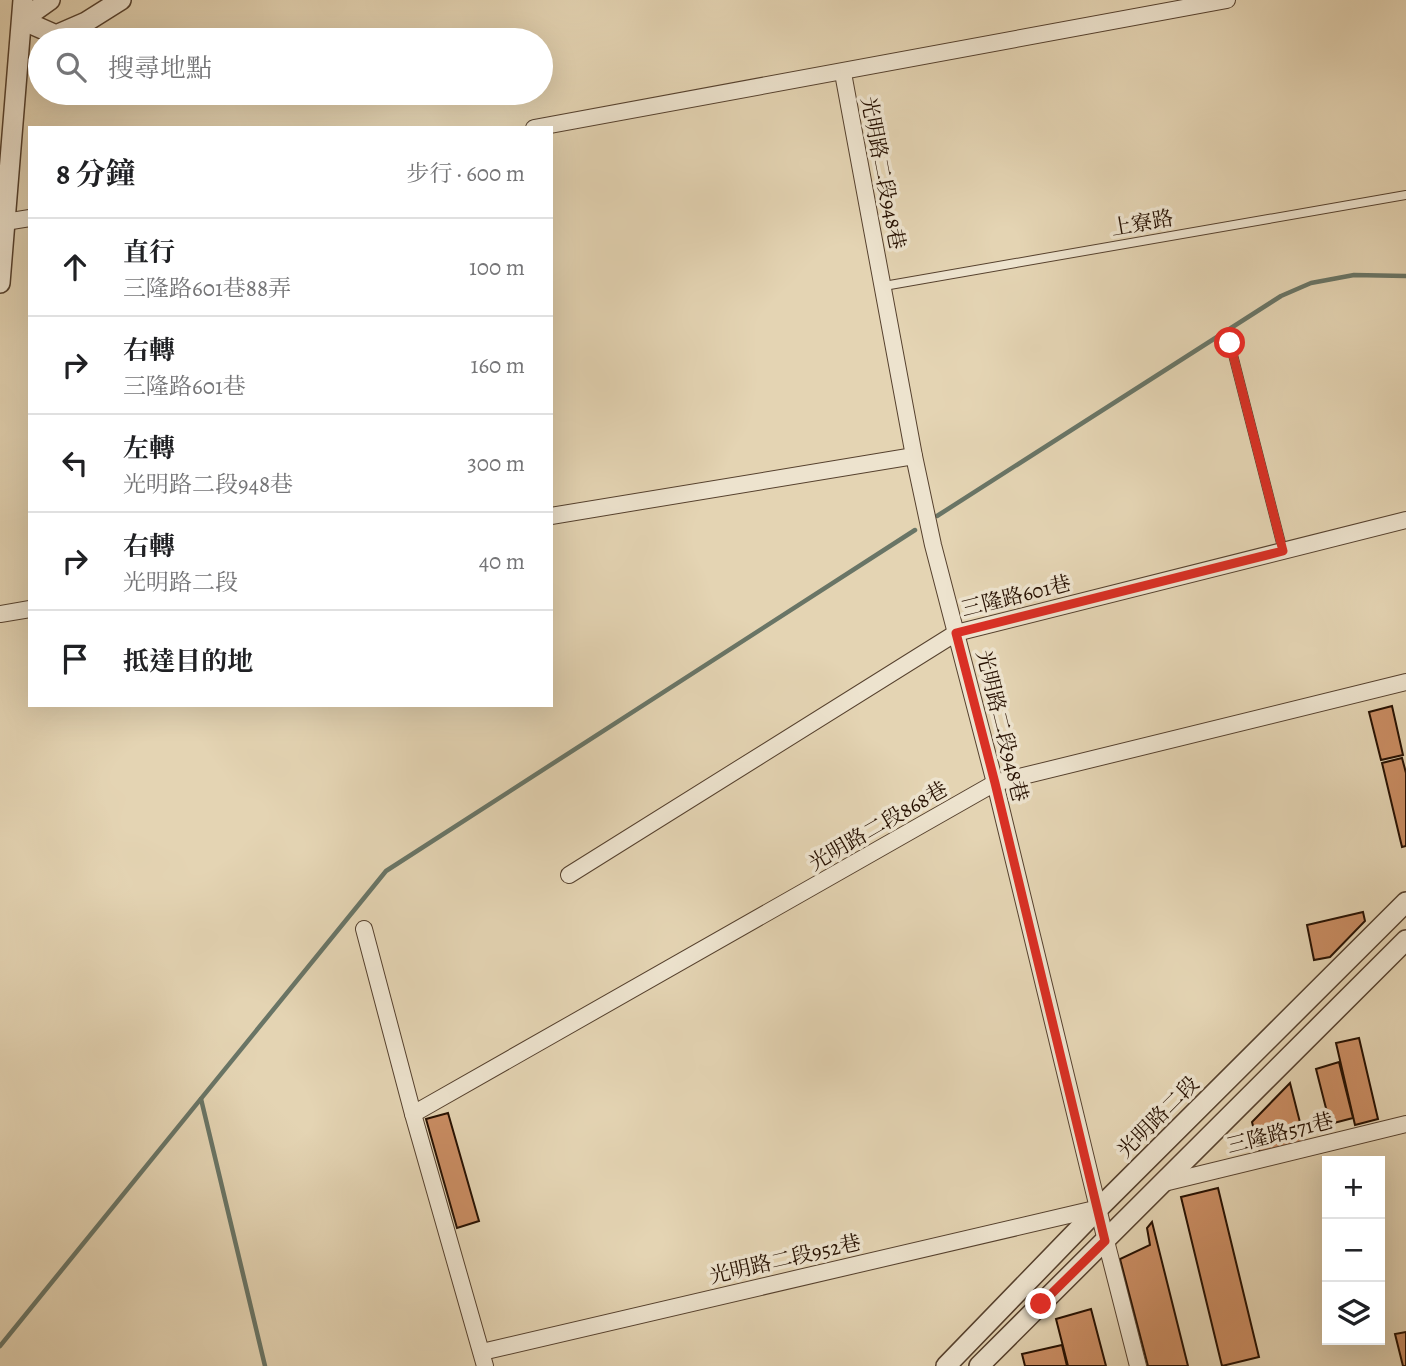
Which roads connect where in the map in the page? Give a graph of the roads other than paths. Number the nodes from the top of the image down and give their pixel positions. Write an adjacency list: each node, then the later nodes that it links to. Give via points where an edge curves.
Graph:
1 (23, 0): 5 (street)
2 (50, 0): 5 (street)
3 (121, 0): 7 (street)
4 (1227, 0): 8 (street)
5 (22, 20): 6 (street); 12 (street)
6 (41, 28)
7 (71, 28)
8 (843, 72): 9 (street); 14 (street, 光明路二段948巷)
9 (545, 126)
10 (1406, 195): 14 (lane, 上寮路)
11 (28, 218): 12 (street)
12 (5, 222): 13 (street)
13 (0, 283)
14 (884, 286): 16 (street, 光明路二段948巷)
15 (1230, 343): 19 (lane)
16 (914, 456): 17 (street); 22 (street, 光明路二段948巷)
17 (553, 516)
18 (1406, 520): 19 (street, 三隆路601巷)
19 (1283, 551): 22 (street, 三隆路601巷)
20 (28, 609): 21 (street)
21 (0, 614)
22 (956, 633): 24 (street, 光明路二段948巷); 25 (street, 三隆路601巷)
23 (1406, 682): 24 (street, 光明路二段868巷)
24 (995, 783): 29 (street, 光明路二段868巷); 32 (street, 光明路二段948巷)
25 (569, 875)
26 (1406, 902): 32 (street, 光明路二段)
27 (364, 929): 29 (street)
28 (1406, 940): 31 (street, 光明路二段)
29 (413, 1114): 33 (street)
30 (1406, 1124): 31 (street, 三隆路571巷)
31 (1164, 1183): 32 (street, 光明路二段)
32 (1102, 1224): 33 (street, 光明路二段952巷); 34 (street, 光明路二段); 35 (street, 光明路二段); 36 (street, 光明路二段948巷)
33 (483, 1359)
34 (946, 1366)
35 (979, 1366)
36 (1139, 1366)

